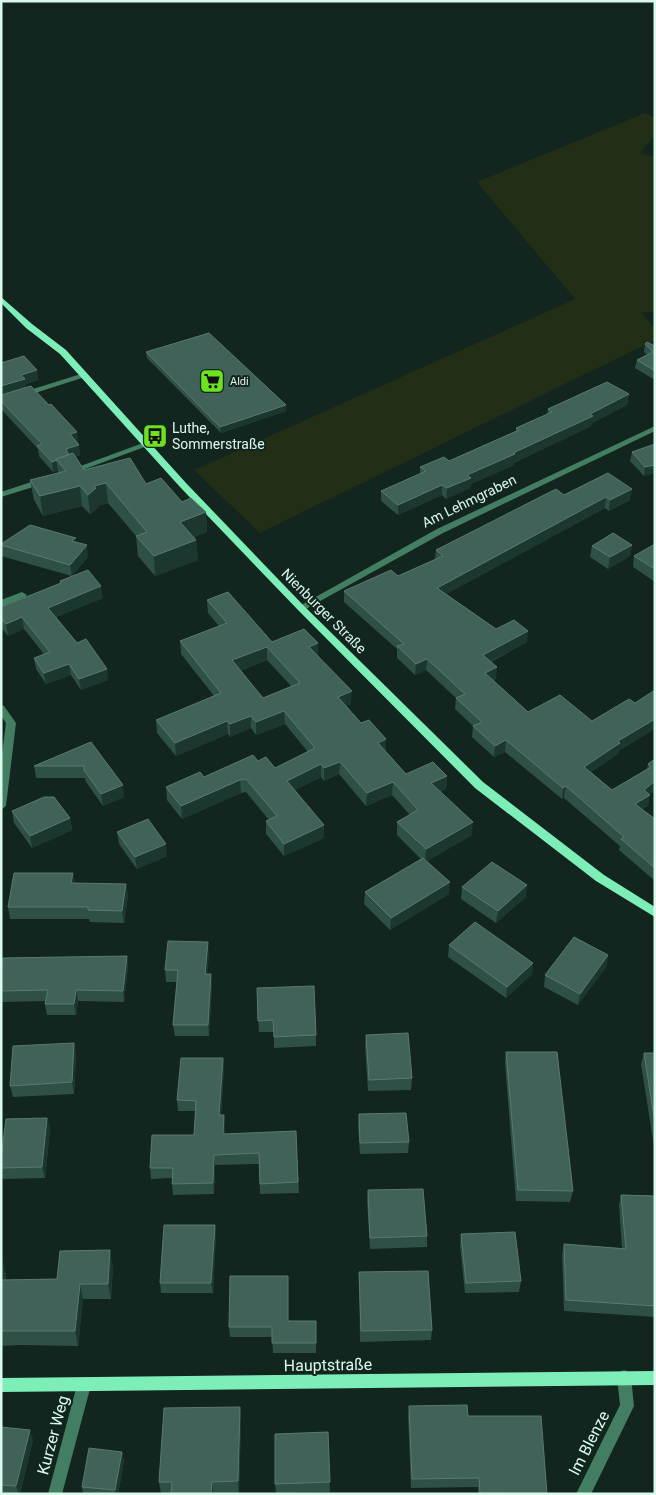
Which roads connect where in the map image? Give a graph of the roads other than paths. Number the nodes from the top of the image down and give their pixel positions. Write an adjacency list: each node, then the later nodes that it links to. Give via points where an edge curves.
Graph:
1 (1, 299): 2 (street, Nienburger Straße, via 63,352)
2 (84, 376): 3 (street); 5 (street, Nienburger Straße)
3 (1, 402)
4 (655, 428): 11 (street, Am Lehmgraben, via 440,530)
5 (146, 445): 6 (street); 11 (street, Nienburger Straße)
6 (65, 473)
7 (56, 476): 8 (street)
8 (1, 495)
9 (22, 595): 10 (street)
10 (1, 604)
11 (301, 608): 15 (street, Nienburger Straße, via 479,785 600,878)
12 (1, 708): 13 (street, via 11,723)
13 (2, 790): 14 (street)
14 (1, 806)
15 (655, 913)
16 (624, 1377): 17 (street, Hauptstraße); 19 (street, Hauptstraße); 21 (street, Im Blenze, via 627,1406)
17 (655, 1378)
18 (1, 1385): 19 (street, Hauptstraße)
19 (84, 1385): 20 (street, Kurzer Weg)
20 (55, 1494)
21 (583, 1494)

